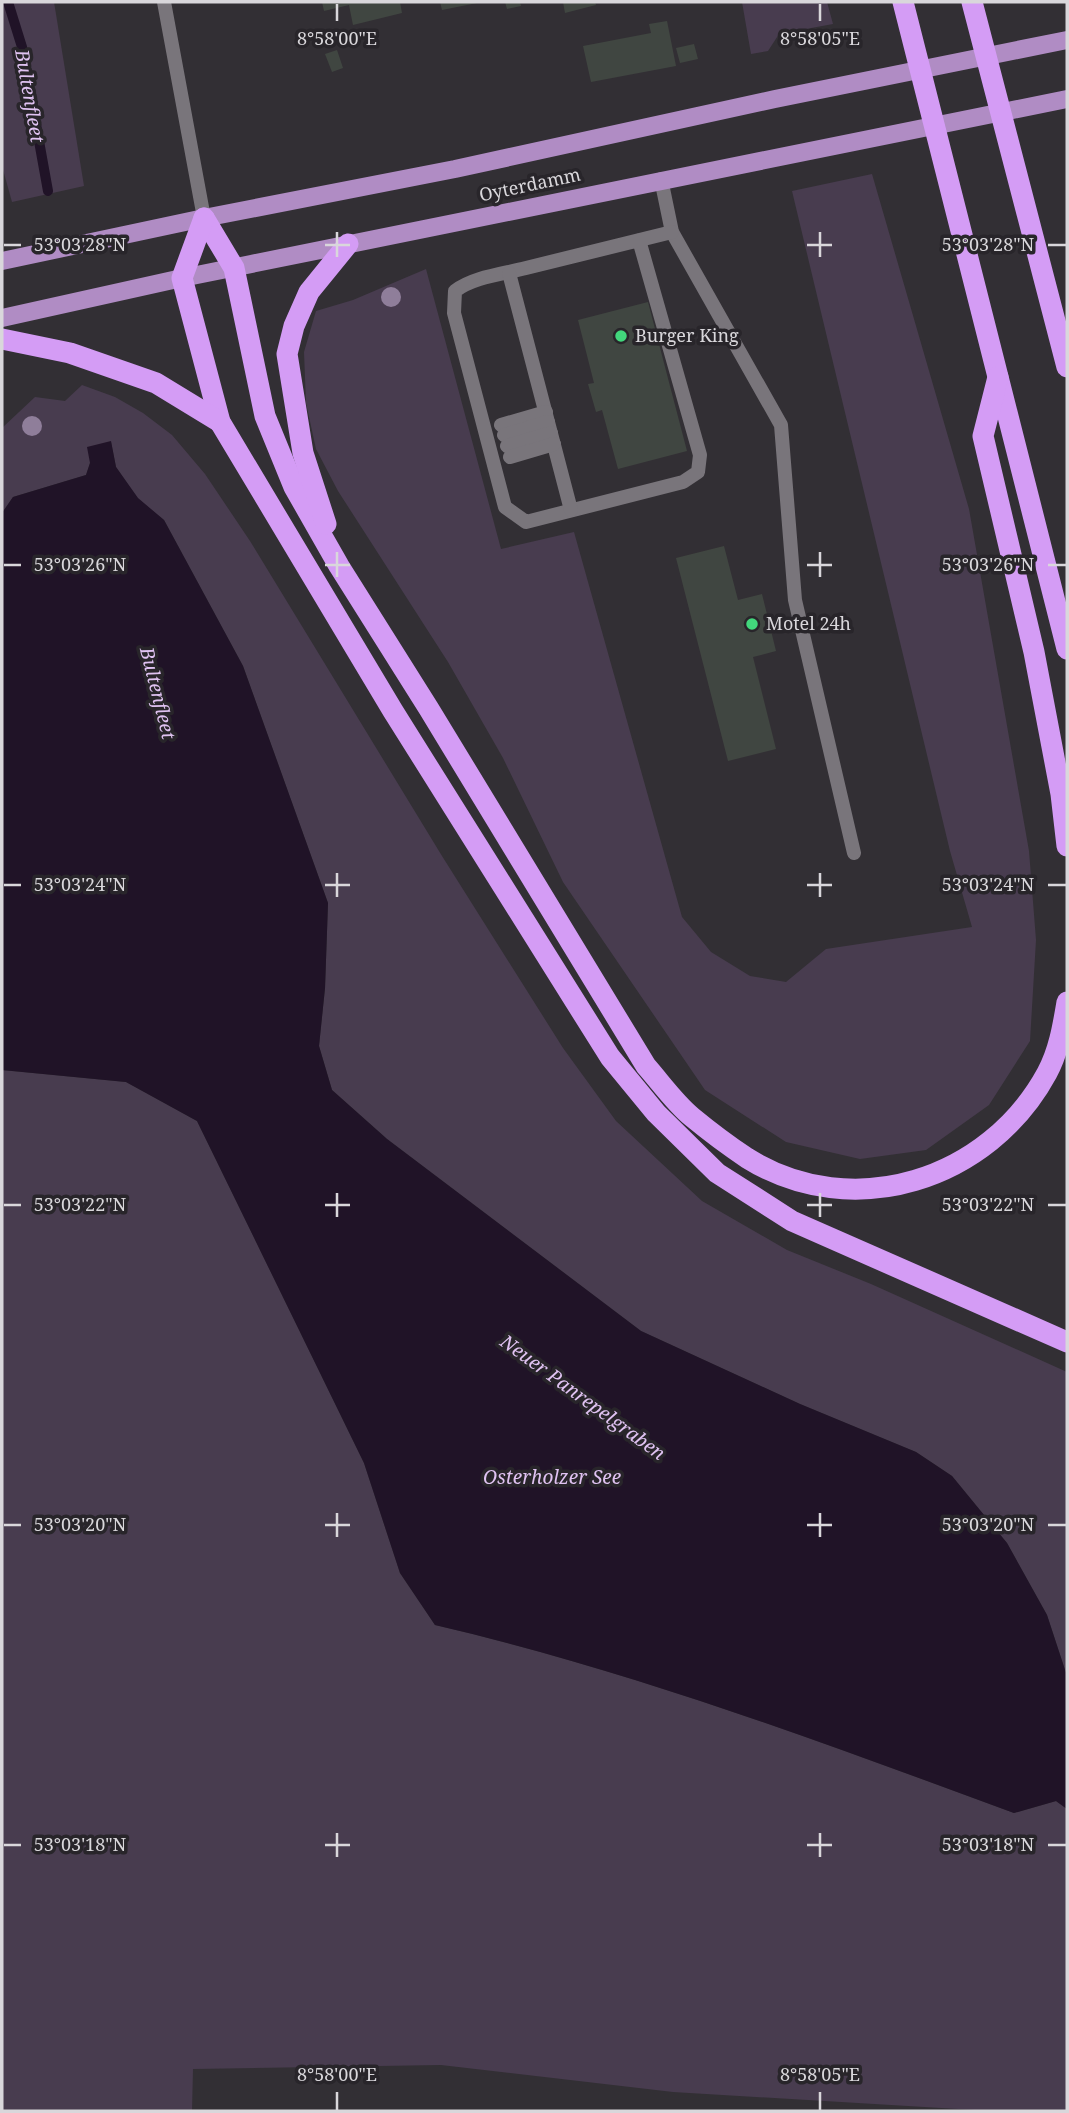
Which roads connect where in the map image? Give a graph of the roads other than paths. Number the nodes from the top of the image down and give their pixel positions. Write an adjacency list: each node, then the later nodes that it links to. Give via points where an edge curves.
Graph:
1 (164, 2): 7 (street)
2 (972, 2): 17 (highway)
3 (905, 9): 18 (highway)
4 (1067, 40): 7 (main road, Oyterdamm)
5 (1067, 99): 6 (main road, Oyterdamm)
6 (661, 179): 8 (street); 10 (main road, Oyterdamm)
7 (204, 218): 11 (main road, Oyterdamm); 12 (highway); 14 (highway)
8 (672, 232): 9 (street); 25 (street, via 780,425 795,600)
9 (639, 240): 13 (street); 21 (street, via 700,455 698,472 683,482)
10 (348, 244): 12 (main road, Oyterdamm); 22 (highway, via 309,292 287,354 303,453)
11 (2, 261)
12 (234, 268): 14 (main road, Oyterdamm); 22 (highway, via 265,415 294,487)
13 (509, 273): 20 (street); 21 (street, via 464,284 455,291 454,313 505,507 526,522)
14 (182, 278): 15 (main road, Oyterdamm); 19 (highway)
15 (2, 318)
16 (2, 339): 19 (highway, via 69,353 156,383)
17 (1067, 367)
18 (999, 375): 23 (highway); 24 (highway, via 983,436 1034,652)
19 (220, 422): 27 (highway, via 610,1057 656,1113 717,1173 792,1221)
20 (550, 428): 20 (street, via 505,441); 21 (street)
21 (571, 510)
22 (339, 566): 26 (highway, via 646,1066 691,1116 749,1159 825,1188 902,1185 941,1173 974,1155 1031,1100 1061,1040)
23 (1067, 649)
24 (1067, 846)
25 (854, 853)
26 (1067, 1002)
27 (1067, 1342)

